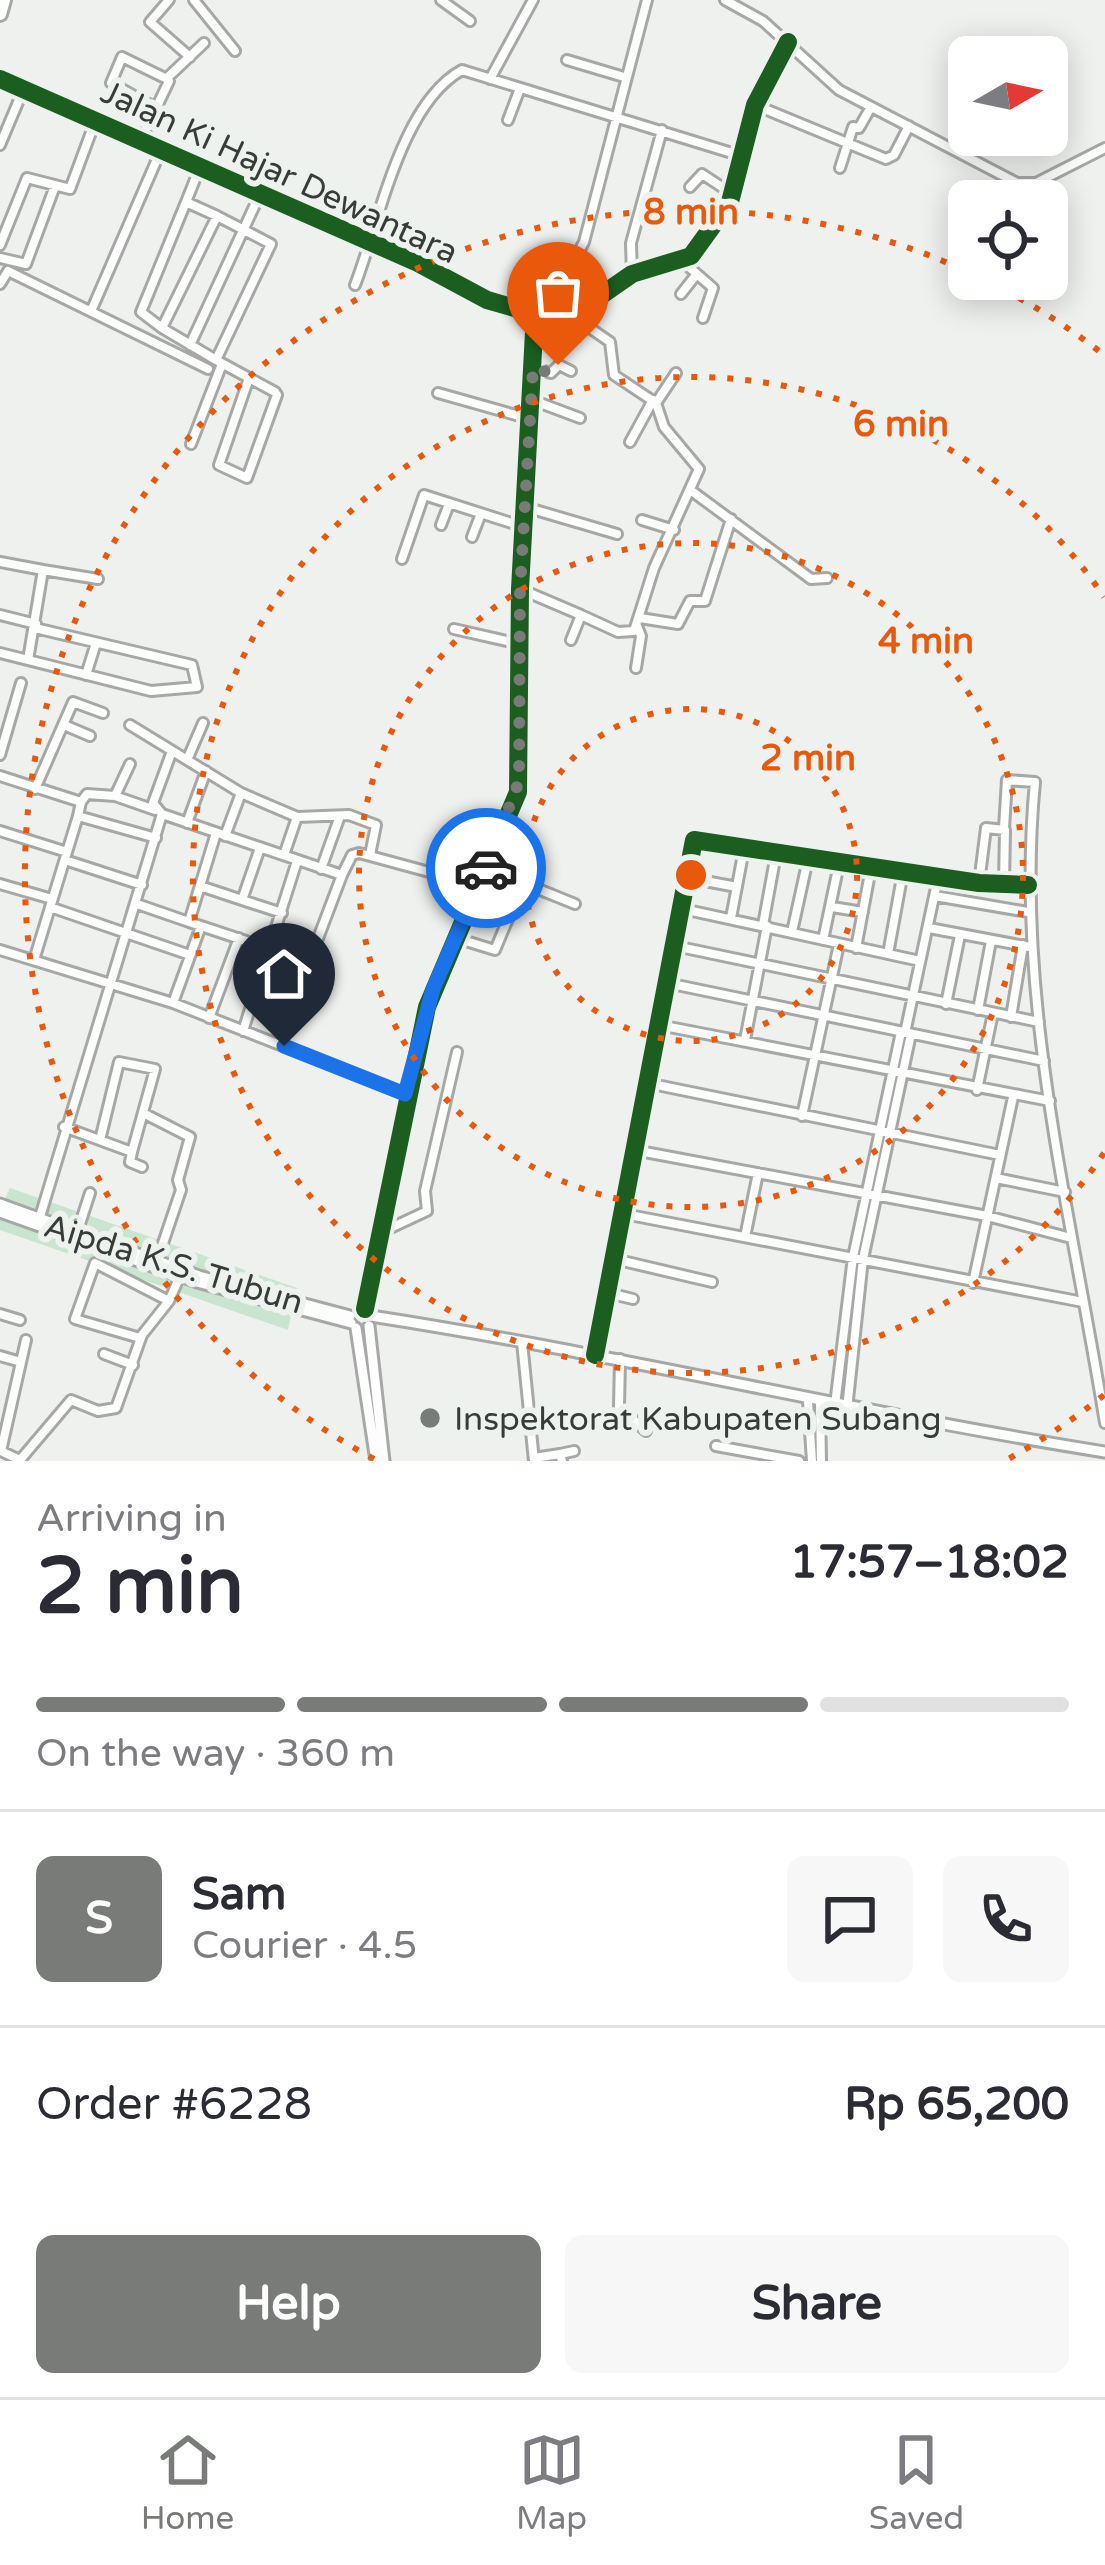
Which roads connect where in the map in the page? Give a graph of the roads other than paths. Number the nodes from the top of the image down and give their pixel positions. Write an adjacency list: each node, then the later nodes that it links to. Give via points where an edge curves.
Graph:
1 (4, 0): 8 (main road)
2 (169, 0): 13 (street, via 150,22)
3 (194, 0): 12 (street)
4 (441, 0): 9 (street)
5 (533, 0): 18 (street)
6 (647, 0): 15 (street)
7 (725, 0): 10 (street)
8 (0, 14)
9 (470, 21)
10 (788, 42): 21 (street); 22 (street, via 839,90)
11 (204, 43): 13 (street)
12 (235, 51)
13 (190, 57): 16 (street)
14 (567, 60): 15 (street)
15 (624, 77): 26 (street)
16 (167, 78): 23 (street); 23 (street, via 122,56 110,81)
17 (0, 79): 19 (street, Jalan Ki Hajar Dewantara)
18 (490, 79): 20 (street); 44 (street, via 462,70 434,100 396,159)
19 (24, 88): 24 (street, Jalan Ki Hajar Dewantara); 31 (street)
20 (519, 91): 25 (street); 26 (street)
21 (755, 105): 30 (street); 34 (street)
22 (871, 107): 27 (street); 30 (street)
23 (156, 108): 29 (street)
24 (97, 117): 29 (street, Jalan Ki Hajar Dewantara); 37 (street, via 70,189)
25 (508, 119)
26 (612, 119): 28 (street); 55 (street, via 584,242)
27 (909, 126): 30 (street, via 891,158); 33 (street, via 1023,184)
28 (662, 130): 34 (street); 48 (street, via 631,243)
29 (142, 138): 32 (street, Jalan Ki Hajar Dewantara)
30 (849, 141): 36 (street)
31 (0, 145)
32 (162, 148): 35 (street, Jalan Ki Hajar Dewantara); 53 (street)
33 (1105, 148)
34 (745, 158): 40 (street)
35 (200, 167): 39 (street, Jalan Ki Hajar Dewantara); 41 (street)
36 (840, 168)
37 (55, 186): 45 (street, via 27,178); 46 (street, via 26,264)
38 (690, 187): 40 (street, via 702,174)
39 (260, 194): 43 (street); 44 (street, Jalan Ki Hajar Dewantara)
40 (734, 195): 47 (street)
41 (186, 202): 42 (street); 57 (street, via 140,312)
42 (217, 216): 43 (street); 57 (street)
43 (244, 228): 58 (street); 59 (street, via 271,246)
44 (370, 242): 51 (street); 55 (street, Jalan Ki Hajar Dewantara, via 487,300)
45 (0, 245)
46 (0, 258)
47 (682, 261): 48 (street); 49 (street)
48 (632, 274): 54 (street)
49 (696, 275): 52 (street); 56 (street, via 714,292)
50 (0, 284): 53 (street, via 8,271)
51 (355, 285)
52 (681, 295)
53 (92, 309): 61 (street)
54 (564, 310): 55 (street); 67 (street, via 610,342 614,375)
55 (541, 313): 60 (street)
56 (704, 318)
57 (162, 328): 58 (street)
58 (190, 345): 59 (street)
59 (219, 362): 64 (street); 71 (street)
60 (533, 368): 62 (street); 66 (street)
61 (208, 369)
62 (572, 371)
63 (676, 373): 67 (street)
64 (249, 378): 64 (street, via 277,394 247,478 219,464)
65 (438, 393): 69 (street)
66 (532, 400): 68 (street); 69 (street)
67 (654, 402): 70 (street); 72 (street, via 698,466)
68 (580, 418)
69 (530, 419): 74 (street)
70 (630, 442)
71 (191, 444)
72 (693, 491): 76 (street); 80 (street)
73 (449, 505): 75 (street); 78 (street); 83 (street, via 423,495)
74 (525, 507): 79 (street); 81 (street)
75 (480, 516): 79 (street); 82 (street)
76 (731, 519): 86 (street, via 815,581); 91 (street, via 705,602 690,601 682,623)
77 (642, 520): 80 (street)
78 (441, 525)
79 (524, 527): 88 (street)
80 (674, 530): 91 (street)
81 (617, 534)
82 (472, 536)
83 (402, 559)
84 (0, 562): 85 (street)
85 (43, 570): 87 (street); 92 (street)
86 (826, 578)
87 (98, 579)
88 (520, 590): 90 (street); 95 (street)
89 (0, 615): 92 (street)
90 (581, 615): 91 (street, via 630,634); 94 (street)
91 (639, 622): 99 (street)
92 (36, 626): 96 (street); 98 (street)
93 (454, 629): 95 (street)
94 (571, 640)
95 (520, 644): 135 (street, via 519,781)
96 (95, 646): 100 (street); 100 (street, via 192,665 197,687 151,692)
97 (0, 653): 98 (street)
98 (28, 660): 100 (street)
99 (636, 668)
100 (86, 675)
101 (21, 682): 108 (street)
102 (103, 713): 105 (street, via 74,701)
103 (203, 723): 109 (street)
104 (130, 724): 107 (street)
105 (64, 725): 106 (street); 113 (street)
106 (90, 736)
107 (172, 751): 109 (street); 117 (street)
108 (0, 755)
109 (188, 760): 111 (street)
110 (130, 764): 115 (street)
111 (206, 771): 114 (street); 121 (street)
112 (0, 776): 113 (street)
113 (35, 789): 116 (street)
114 (241, 793): 120 (street); 124 (street)
115 (115, 796): 116 (street, via 87,794); 117 (street)
116 (81, 802): 118 (street)
117 (159, 813): 121 (street); 125 (street)
118 (78, 816): 125 (street); 130 (street)
119 (340, 816): 120 (street); 129 (street, via 376,825); 137 (street)
120 (297, 817): 131 (street)
121 (188, 823): 124 (street)
122 (1004, 828): 142 (street, via 982,830); 143 (street); 148 (street, via 1007,780 1035,782)
123 (0, 831): 130 (street)
124 (221, 835): 126 (street); 149 (street)
125 (156, 838): 147 (street)
126 (260, 848): 131 (street); 152 (street)
127 (744, 849): 128 (street); 140 (street, via 694,840); 150 (street)
128 (776, 854): 132 (street); 164 (street)
129 (370, 855): 139 (street, via 352,855); 145 (street)
130 (66, 856): 147 (street); 153 (street)
131 (284, 856): 133 (street)
132 (808, 859): 134 (street); 166 (street)
133 (297, 861): 137 (street); 160 (street)
134 (839, 864): 136 (street); 156 (street)
135 (486, 868): 145 (street); 146 (street)
136 (871, 868): 138 (street); 158 (street)
137 (321, 869): 139 (street)
138 (903, 872): 141 (street); 180 (street)
139 (342, 875): 171 (street)
140 (689, 878): 150 (street); 157 (street)
141 (938, 878): 142 (street); 151 (street)
142 (979, 883): 143 (street)
143 (1004, 883): 148 (street)
144 (0, 884): 153 (street)
145 (477, 884): 170 (street)
146 (523, 884): 155 (street); 170 (street, via 495,950)
147 (142, 885): 154 (street)
148 (1028, 885): 159 (street)
149 (200, 886): 152 (street); 162 (street)
150 (736, 887): 161 (street)
151 (935, 896): 159 (street); 165 (street)
152 (242, 901): 160 (street)
153 (51, 903): 167 (street); 182 (street)
154 (137, 904): 162 (street); 167 (street)
155 (575, 904)
156 (832, 907): 158 (street); 172 (street)
157 (683, 909): 161 (street); 175 (street)
158 (863, 912): 177 (street)
159 (1028, 912): 176 (street)
160 (282, 913): 178 (street)
161 (731, 918): 164 (street)
162 (189, 922): 163 (street)
163 (201, 926): 169 (street); 181 (street)
164 (765, 926): 166 (street); 184 (street)
165 (928, 928): 168 (street); 183 (street)
166 (793, 932): 172 (street)
167 (128, 934): 181 (street); 187 (street)
168 (960, 935): 173 (street); 191 (street)
169 (239, 938): 178 (street); 196 (street)
170 (456, 938): 209 (street, via 427,1007)
171 (317, 940)
172 (823, 940): 174 (street)
173 (991, 941): 176 (street); 192 (street)
174 (838, 944): 177 (street); 185 (street)
175 (675, 946): 184 (street); 186 (street)
176 (1027, 946): 195 (street); 197 (street)
177 (856, 948): 180 (street)
178 (270, 949): 199 (street)
179 (0, 950): 182 (street)
180 (888, 954): 183 (street)
181 (190, 955): 190 (street)
182 (34, 960): 187 (street)
183 (920, 961): 188 (street)
184 (760, 963): 185 (street); 189 (street)
185 (831, 978): 188 (street); 193 (street)
186 (667, 983): 189 (street); 198 (street)
187 (113, 985): 190 (street); 214 (street)
188 (913, 997): 191 (street); 200 (street)
189 (752, 1001): 193 (street); 201 (street)
190 (173, 1003): 196 (street)
191 (946, 1004): 192 (street)
192 (978, 1010): 194 (street)
193 (823, 1013): 200 (street); 204 (street)
194 (993, 1013): 195 (street); 203 (street)
195 (1011, 1017): 197 (street)
196 (209, 1018): 199 (street)
197 (1040, 1022): 205 (street)
198 (659, 1025): 201 (street); 207 (street)
199 (243, 1030): 209 (street)
200 (906, 1033): 203 (street); 206 (street)
201 (745, 1040): 204 (street)
202 (457, 1052): 230 (street, via 427,1211)
203 (985, 1052): 205 (street); 208 (street)
204 (813, 1055): 206 (street); 213 (street)
205 (1044, 1061): 211 (street)
206 (898, 1071): 208 (street); 215 (street)
207 (646, 1083): 213 (street); 217 (street)
208 (976, 1090): 210 (street)
209 (405, 1094): 230 (street)
210 (1013, 1097): 211 (street); 219 (street)
211 (1050, 1101): 223 (street)
212 (146, 1114): 216 (street, via 155,1070 120,1062); 218 (street); 236 (street, via 190,1139)
213 (802, 1115): 215 (street)
214 (64, 1126): 216 (street); 229 (street)
215 (886, 1132): 219 (street); 225 (street)
216 (100, 1140): 218 (street)
217 (634, 1150): 221 (street); 227 (street)
218 (132, 1153): 220 (street, via 130,1162)
219 (1000, 1155): 222 (street)
220 (142, 1167)
221 (758, 1173): 225 (street); 232 (street)
222 (995, 1178): 223 (street); 228 (street)
223 (1065, 1192): 233 (street)
224 (90, 1193): 231 (street)
225 (873, 1194): 228 (street); 235 (street)
226 (0, 1208): 229 (street, Aipda K.S. Tubun); 237 (street, Aipda K.S. Tubun)
227 (619, 1213): 232 (street); 234 (street)
228 (987, 1216): 233 (street); 239 (street)
229 (39, 1222): 231 (street, Aipda K.S. Tubun)
230 (382, 1232): 245 (street)
231 (76, 1234): 236 (street, Aipda K.S. Tubun)
232 (745, 1237): 235 (street)
233 (1071, 1238): 243 (street)
234 (610, 1258): 238 (street); 240 (street)
235 (858, 1258): 239 (street); 259 (street); 260 (street)
236 (157, 1262): 247 (street, Aipda K.S. Tubun)
237 (180, 1276): 242 (street); 247 (street, Aipda K.S. Tubun)
238 (712, 1282)
239 (973, 1283): 243 (street)
240 (604, 1292): 241 (street); 252 (street)
241 (633, 1299)
242 (169, 1301): 248 (street); 248 (street, via 95,1263 75,1318)
243 (1083, 1302): 257 (street)
244 (0, 1314): 246 (street)
245 (368, 1317): 247 (street); 247 (street); 250 (street); 268 (street)
246 (20, 1320)
247 (352, 1323): 268 (street)
248 (140, 1338): 256 (street)
249 (26, 1340): 255 (street)
250 (522, 1342): 252 (street); 267 (street)
251 (104, 1354): 256 (street)
252 (595, 1355): 254 (street)
253 (0, 1356): 255 (street)
254 (620, 1360): 258 (street); 262 (street, via 620,1407)
255 (21, 1362): 256 (street, via 1,1450 20,1460 70,1400 98,1411 116,1408)
256 (133, 1365)
257 (1102, 1388): 261 (street)
258 (814, 1402): 259 (street); 270 (street)
259 (834, 1406): 260 (street)
260 (848, 1409): 265 (street)
261 (1105, 1423)
262 (646, 1431)
263 (716, 1446): 269 (street)
264 (574, 1451): 266 (street)
265 (1105, 1452)
266 (561, 1457): 267 (street)
267 (534, 1460)
268 (380, 1461)
269 (799, 1461)
270 (816, 1461)

